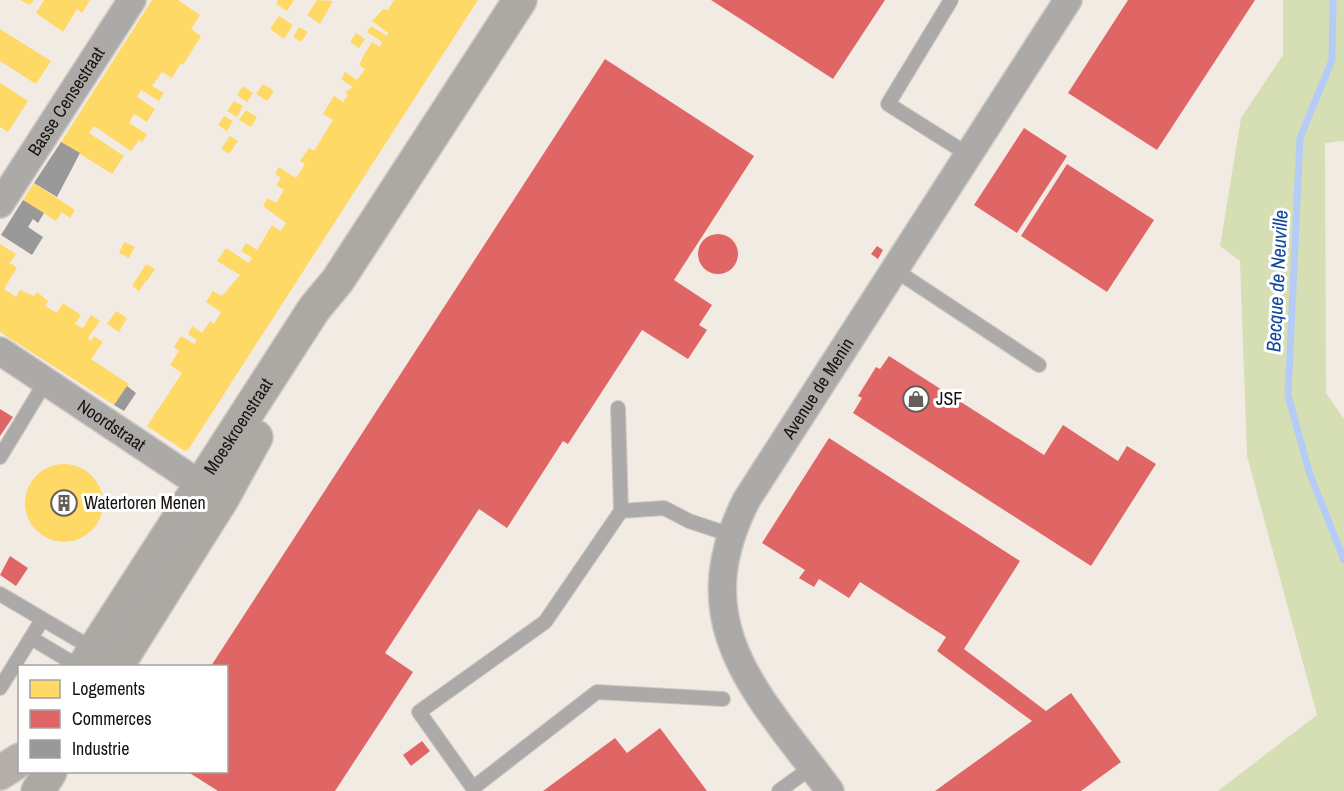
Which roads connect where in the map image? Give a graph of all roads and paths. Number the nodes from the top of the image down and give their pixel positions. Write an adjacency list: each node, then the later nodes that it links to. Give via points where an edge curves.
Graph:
1 (132, 0): 6 (street, Basse Censestraat)
2 (520, 0): 13 (main road, Moeskroenstraat, via 338,280 323,315)
3 (951, 0): 5 (lane, via 888,104)
4 (1068, 0): 5 (street, Avenue de Menin)
5 (969, 155): 7 (street, Avenue de Menin)
6 (0, 204)
7 (895, 270): 9 (lane); 15 (street, Avenue de Menin, via 747,499)
8 (0, 351): 10 (street, Noordstraat)
9 (1039, 365)
10 (46, 381): 12 (lane); 13 (street, Noordstraat)
11 (618, 408): 14 (lane)
12 (0, 457)
13 (212, 492): 19 (main road, Moeskroenstraat)
14 (621, 511): 15 (lane, via 664,508); 21 (lane, via 544,622 419,712 473,788 597,692)
15 (731, 535): 23 (street, Avenue de Menin, via 721,576 726,631 756,690)
16 (0, 594): 17 (lane)
17 (42, 620): 18 (lane); 19 (lane)
18 (31, 638): 19 (lane); 20 (lane)
19 (93, 662)
20 (0, 688)
21 (723, 699)
22 (18, 761): 25 (highway)
23 (812, 767): 29 (lane); 30 (street, Avenue de Menin)
24 (18, 769): 27 (main road)
25 (0, 773)
26 (49, 773): 28 (main road)
27 (2, 791)
28 (38, 791)
29 (779, 791)
30 (830, 791)

